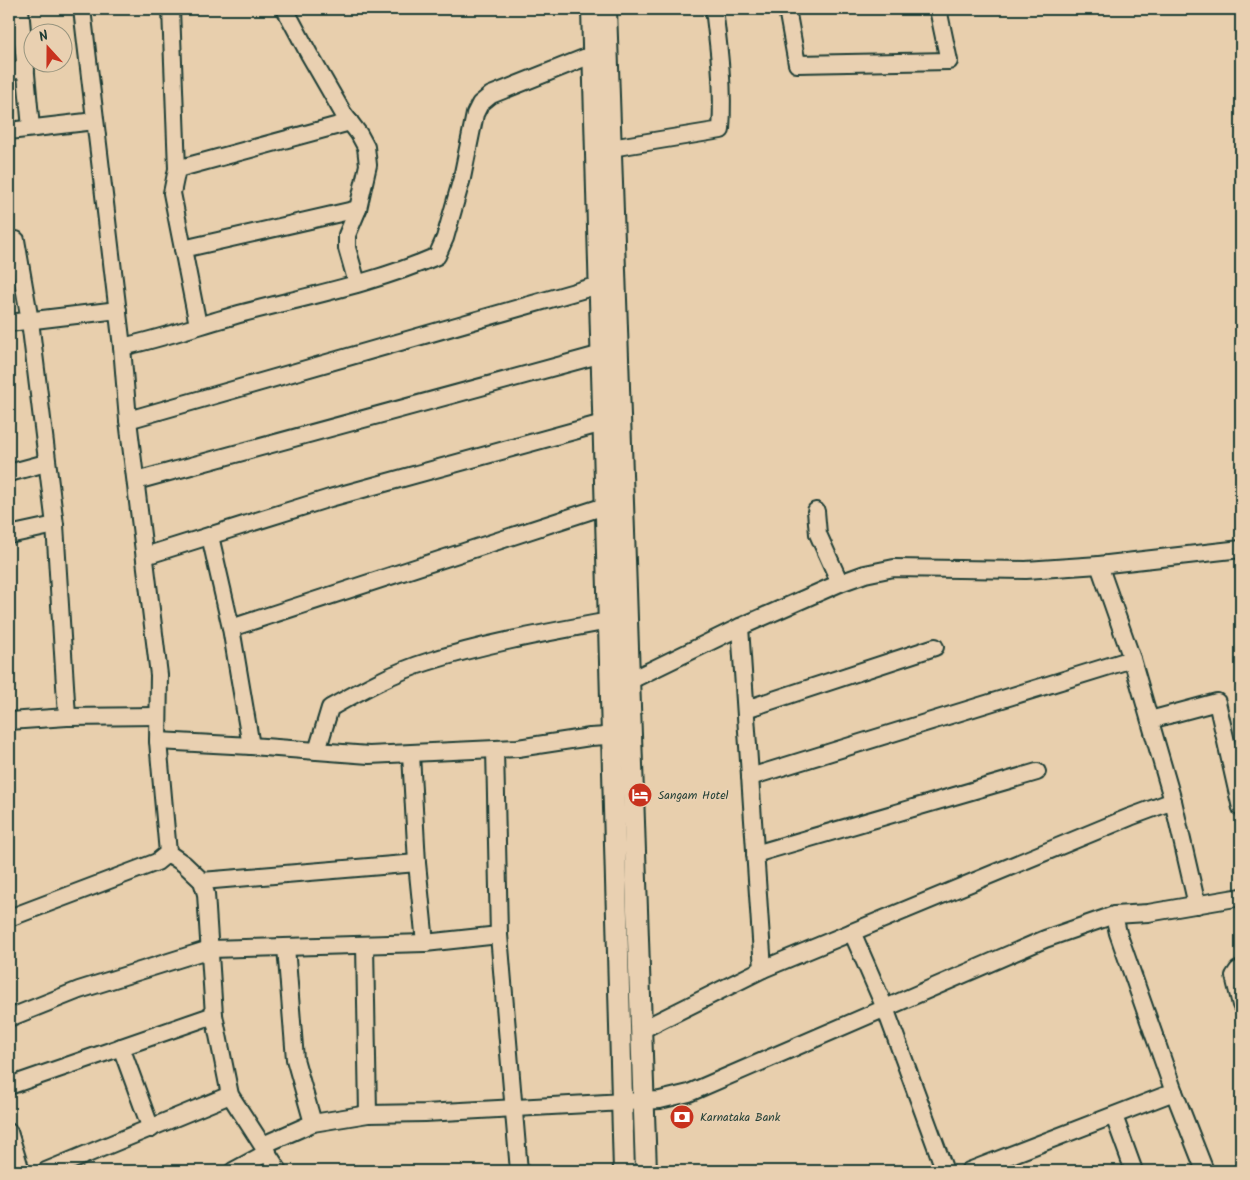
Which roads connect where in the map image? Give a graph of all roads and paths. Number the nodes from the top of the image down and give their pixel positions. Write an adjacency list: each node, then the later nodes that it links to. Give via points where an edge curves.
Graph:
1 (20, 9): 10 (street)
2 (82, 9): 15 (street)
3 (171, 9): 21 (street)
4 (285, 9): 16 (street)
5 (592, 9): 11 (main road)
6 (606, 9): 11 (main road)
7 (714, 9): 20 (street, via 721,70 721,130)
8 (787, 9): 9 (street, via 797,64 949,61)
9 (938, 9)
10 (22, 29)
11 (600, 51): 17 (main road); 25 (street, via 491,94 480,104 462,178 437,256)
12 (22, 69): 13 (street)
13 (9, 71)
14 (26, 72): 18 (street)
15 (95, 121): 18 (street); 27 (street)
16 (350, 122): 21 (street); 22 (street, via 366,147 368,165)
17 (603, 123): 20 (main road); 26 (main road)
18 (31, 128): 19 (street)
19 (9, 131)
20 (611, 148): 32 (main road)
21 (176, 169): 24 (street, via 172,193)
22 (358, 209): 24 (street); 25 (street, via 347,235 347,248)
23 (16, 240): 28 (street)
24 (184, 249): 30 (street)
25 (357, 283): 30 (street)
26 (599, 285): 32 (main road); 33 (street)
27 (118, 310): 28 (street); 31 (street)
28 (30, 321): 29 (street); 35 (street)
29 (9, 323)
30 (198, 325): 31 (street)
31 (122, 347): 33 (street)
32 (610, 352): 34 (main road); 37 (street); 47 (main road)
33 (128, 420): 37 (street)
34 (603, 423): 38 (main road); 42 (street, via 330,498)
35 (46, 463): 36 (street); 40 (street)
36 (9, 473)
37 (136, 481): 44 (street)
38 (606, 506): 47 (main road); 49 (street)
39 (816, 511): 46 (street, via 818,534)
40 (55, 525): 41 (street); 55 (street)
41 (9, 535)
42 (210, 536): 44 (street); 49 (street)
43 (1241, 549): 45 (street)
44 (145, 556): 54 (street, via 159,675)
45 (1099, 565): 46 (street, via 1011,570 894,568); 51 (street)
46 (840, 583): 48 (street)
47 (618, 619): 52 (main road); 58 (main road); 62 (street, via 526,636 426,662 360,690 330,708)
48 (740, 627): 52 (street); 53 (street)
49 (231, 628): 60 (street)
50 (936, 647): 53 (street)
51 (1132, 658): 56 (street); 65 (street)
52 (629, 681): 58 (main road)
53 (746, 709): 65 (street)
54 (158, 716): 55 (street); 59 (street)
55 (67, 717): 57 (street)
56 (1150, 720): 66 (street); 67 (street, via 1217,702)
57 (9, 721)
58 (621, 735): 61 (street); 88 (main road); 94 (main road)
59 (158, 741): 60 (street); 68 (street)
60 (252, 746): 62 (street)
61 (495, 750): 63 (street); 77 (street)
62 (317, 751): 63 (street)
63 (411, 754): 70 (street)
64 (1037, 772): 69 (street)
65 (750, 778): 69 (street)
66 (1173, 801): 73 (street); 76 (street)
67 (1241, 808)
68 (168, 852): 71 (street); 75 (street, via 157,862)
69 (756, 854): 82 (street)
70 (417, 863): 71 (street); 78 (street)
71 (202, 881): 81 (street)
72 (1241, 897): 73 (street)
73 (1197, 904): 74 (street, via 1148,914)
74 (1114, 915): 85 (street, via 1045,939); 91 (street)
75 (9, 918)
76 (852, 932): 82 (street); 85 (street)
77 (500, 935): 78 (street); 95 (street)
78 (425, 943): 79 (street)
79 (365, 945): 80 (street); 96 (street)
80 (286, 947): 81 (street); 98 (street, via 295,1059)
81 (210, 949): 86 (street); 87 (street, via 79,990)
82 (763, 969): 88 (street)
83 (1241, 969): 84 (street, via 1234,976)
84 (1241, 1005)
85 (885, 1008): 93 (street, via 688,1093 660,1100); 110 (street)
86 (214, 1015): 89 (street); 92 (street)
87 (9, 1018)
88 (641, 1030): 93 (main road)
89 (121, 1047): 90 (street); 99 (street)
90 (9, 1086)
91 (1174, 1092): 97 (street); 113 (street)
92 (230, 1095): 99 (street); 101 (street)
93 (643, 1100): 94 (street); 109 (main road)
94 (622, 1102): 95 (street); 108 (main road)
95 (513, 1109): 96 (street); 107 (street)
96 (368, 1114): 98 (street)
97 (1114, 1116): 111 (street); 112 (street)
98 (313, 1123): 101 (street)
99 (151, 1129): 102 (street)
100 (9, 1132): 103 (street)
101 (265, 1149): 105 (street); 106 (street)
102 (77, 1165): 104 (street)
103 (21, 1171)
104 (46, 1171)
105 (233, 1171)
106 (280, 1171)
107 (518, 1171)
108 (624, 1171)
109 (646, 1171)
110 (945, 1171)
111 (969, 1171)
112 (1134, 1171)
113 (1205, 1171)

